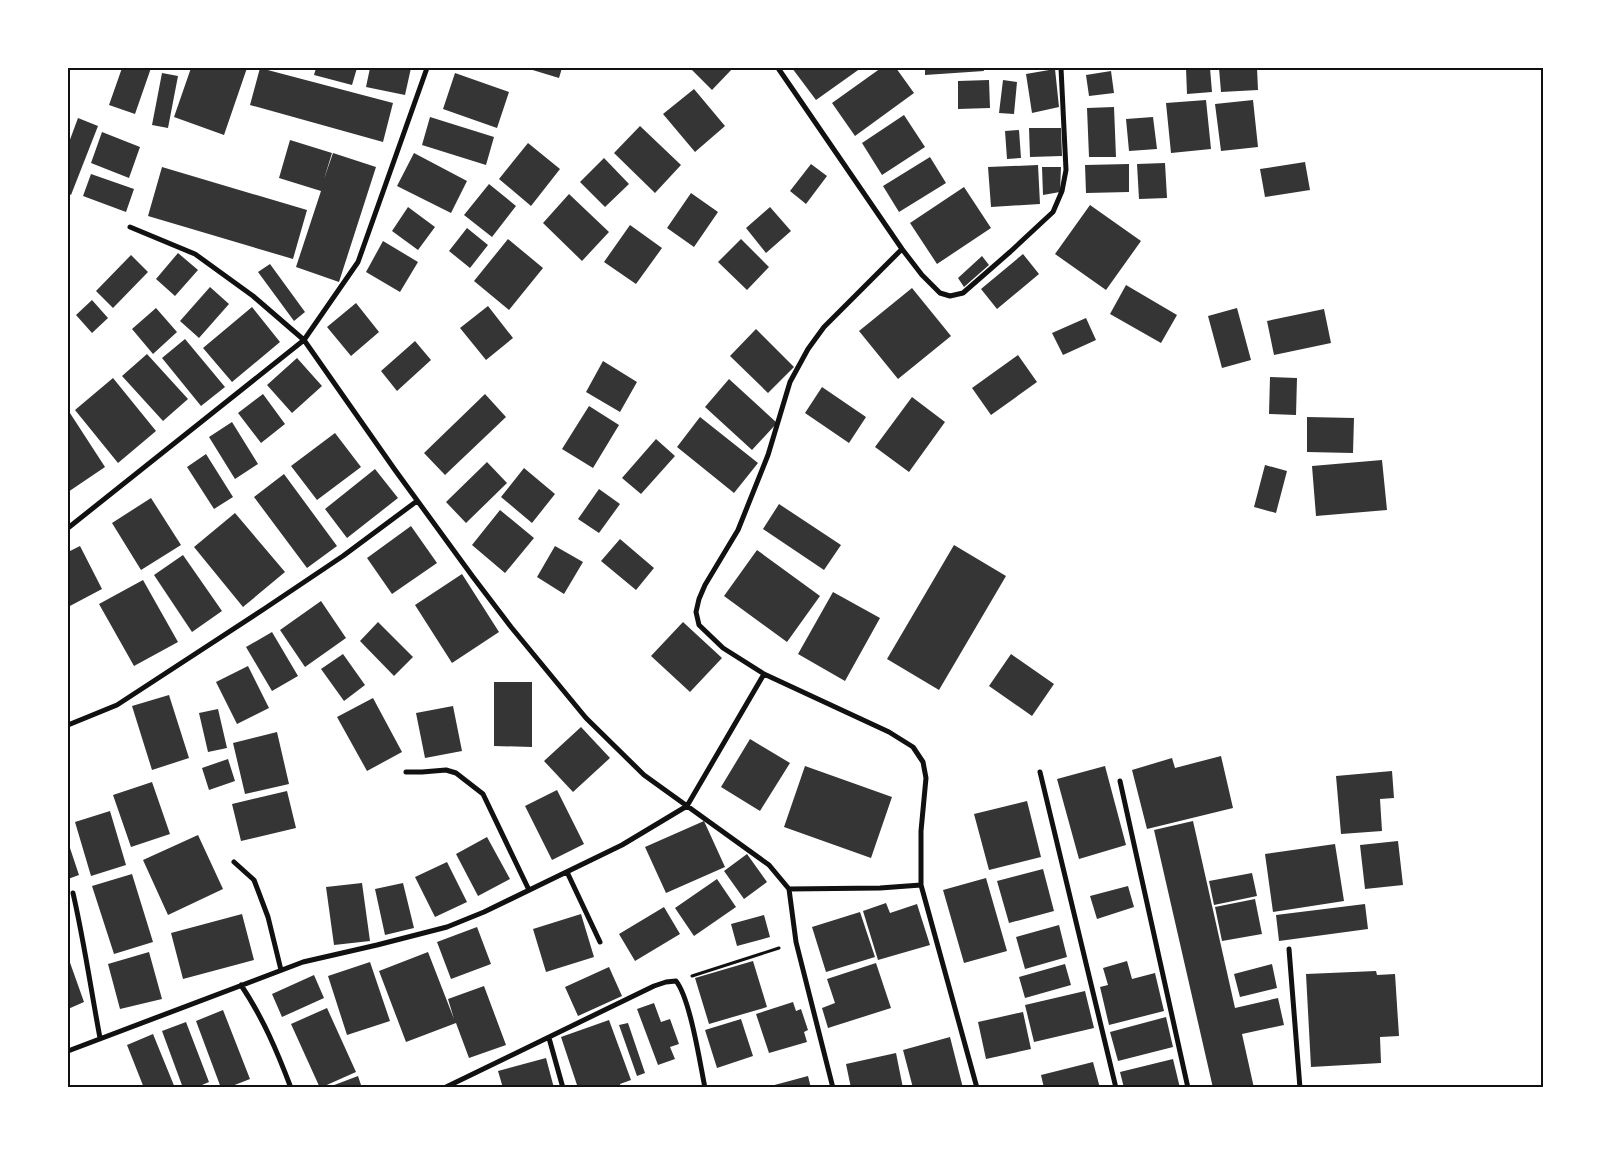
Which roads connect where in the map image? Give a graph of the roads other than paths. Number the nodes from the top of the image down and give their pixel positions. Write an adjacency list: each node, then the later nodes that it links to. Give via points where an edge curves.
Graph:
1 (427, 68): 6 (street, via 358,262)
2 (778, 68): 5 (street)
3 (1061, 68): 5 (street, via 1066,170 1053,212 963,293 950,296 940,292)
4 (130, 227): 6 (street, via 195,254 253,296)
5 (902, 250): 9 (street, via 824,327 808,349 790,382 768,455 738,530 698,599 699,625 723,648)
6 (304, 340): 7 (street); 8 (street)
7 (417, 501): 10 (street, via 280,599 117,705); 14 (street, via 511,627 586,718 644,775)
8 (68, 528)
9 (764, 674): 14 (street); 17 (street, via 889,732 913,747 923,762 926,778 921,831)
10 (68, 725)
11 (406, 772): 19 (street, via 446,770 456,773 483,794)
12 (1040, 772): 34 (street)
13 (1120, 781): 35 (street)
14 (687, 806): 16 (street, via 622,845); 18 (street, via 769,865)
15 (234, 862): 23 (street, via 254,880)
16 (567, 872): 19 (street); 21 (street)
17 (921, 885): 18 (street); 33 (street)
18 (788, 889): 32 (street, via 796,942)
19 (529, 890): 23 (street, via 447,926)
20 (73, 893): 25 (street)
21 (600, 942)
22 (1289, 949): 36 (street)
23 (281, 970): 24 (street)
24 (241, 985): 25 (street); 28 (street, via 272,1039)
25 (100, 1038): 27 (street)
26 (549, 1038): 29 (street); 30 (street); 31 (street, via 654,986 676,981 682,987)
27 (68, 1051)
28 (291, 1088)
29 (444, 1088)
30 (563, 1088)
31 (705, 1088)
32 (833, 1088)
33 (977, 1088)
34 (1116, 1088)
35 (1188, 1088)
36 (1300, 1088)

